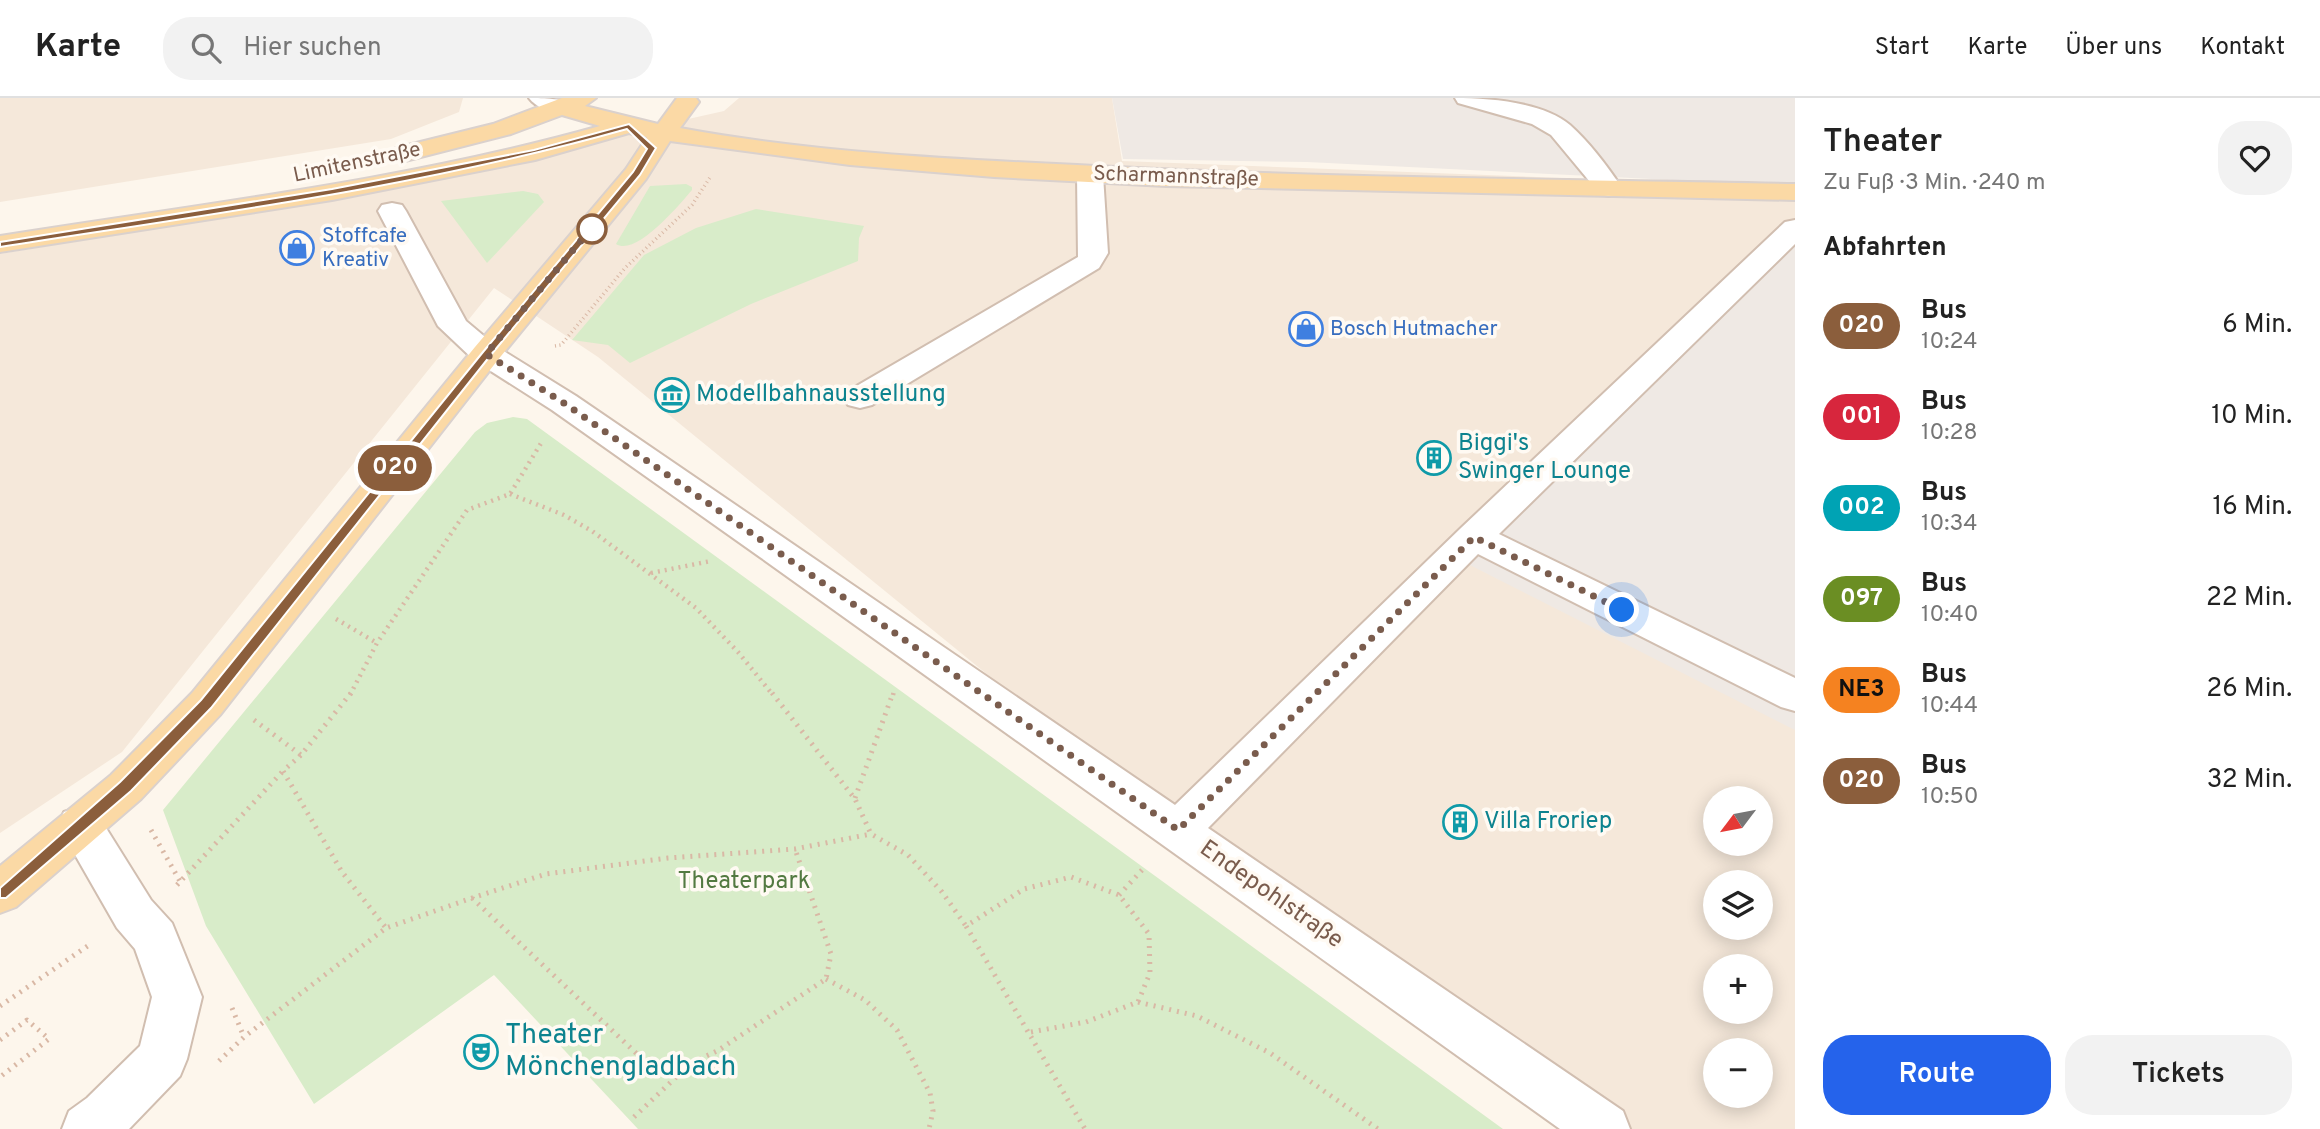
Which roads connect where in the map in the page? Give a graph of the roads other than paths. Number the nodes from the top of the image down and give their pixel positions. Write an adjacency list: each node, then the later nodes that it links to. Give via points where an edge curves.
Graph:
1 (1467, 98): 8 (street, via 1541,119 1560,130)
2 (562, 101): 3 (main road); 11 (main road, Limitenstraße, via 502,129 316,173)
3 (629, 126): 4 (main road); 6 (main road, Limitenstraße)
4 (657, 126): 5 (main road, Limitenstraße); 6 (main road, Limitenstraße, via 586,160); 14 (main road, via 637,173)
5 (705, 140): 7 (main road, Scharmannstraße, via 861,158)
6 (536, 152): 13 (main road, Limitenstraße, via 332,192)
7 (1090, 175): 8 (main road, Scharmannstraße); 15 (street, via 1094,253 1089,262)
8 (1609, 188): 9 (main road, Scharmannstraße)
9 (1795, 192)
10 (392, 211): 14 (street, Endepohlstraße, via 453,326)
11 (0, 227)
12 (1795, 228): 16 (street)
13 (0, 244)
14 (486, 354): 18 (main road, via 216,692 126,787); 19 (street, Endepohlstraße, via 564,403)
15 (860, 398)
16 (1474, 537): 17 (street); 19 (street)
17 (1795, 696)
18 (80, 825): 20 (main road); 21 (street, via 134,914 155,938 177,997 162,1059)
19 (1178, 830): 22 (street, Endepohlstraße)
20 (0, 893)
21 (88, 1129)
22 (1604, 1129)

